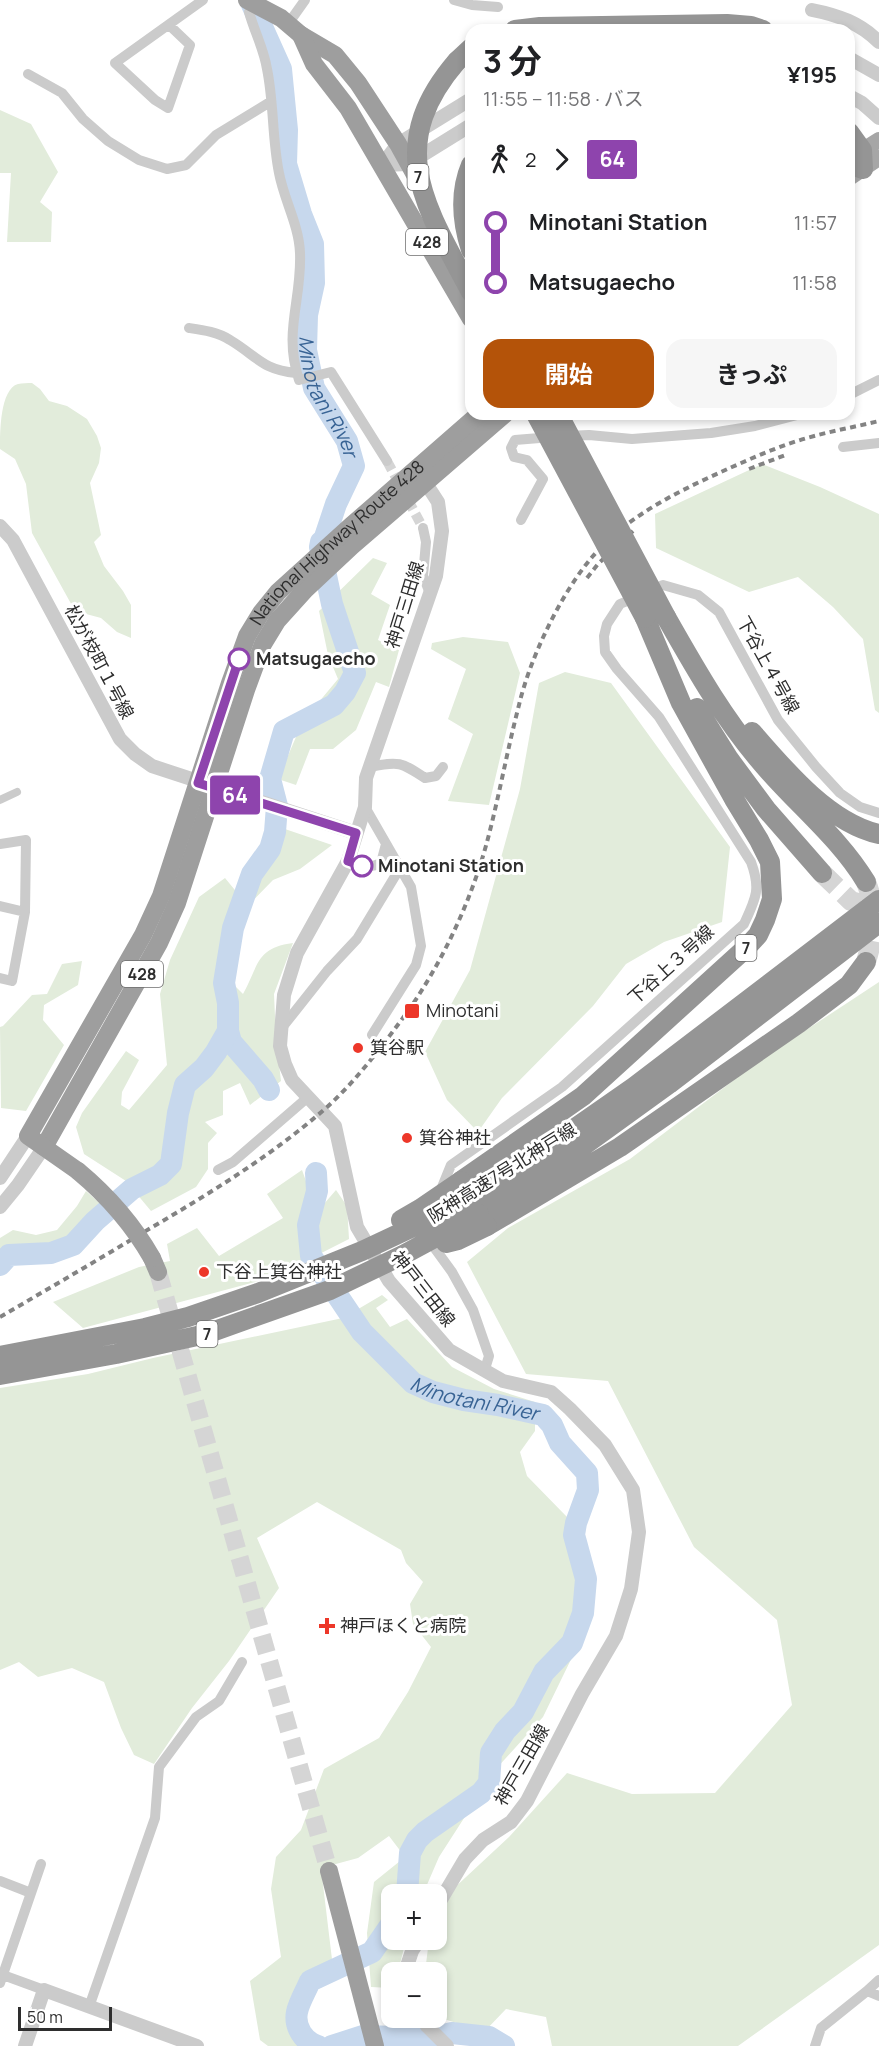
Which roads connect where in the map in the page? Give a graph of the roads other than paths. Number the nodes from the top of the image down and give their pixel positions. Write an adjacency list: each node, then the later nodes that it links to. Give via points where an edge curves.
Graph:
1 (203, 0): 8 (street)
2 (305, 0): 10 (street)
3 (454, 0): 6 (street)
4 (255, 5): 10 (highway, 428); 17 (street)
5 (812, 5): 7 (street)
6 (498, 7)
7 (854, 24)
8 (169, 25): 8 (street, via 115,63 168,108 190,45)
9 (855, 25): 11 (street)
10 (294, 30): 22 (highway, 428, via 335,55); 25 (highway, 428)
11 (879, 42)
12 (465, 56): 29 (highway, 7, bridge, via 434,90 417,140 416,156 426,206)
13 (855, 61): 15 (street)
14 (28, 74): 17 (street, via 62,93 108,141 139,160 167,169 186,165 216,135)
15 (879, 75)
16 (855, 99): 19 (street)
17 (270, 102): 32 (street, via 279,175 300,251 291,336)
18 (465, 103): 22 (street)
19 (879, 118)
20 (465, 129): 24 (street)
21 (879, 140): 23 (main road)
22 (398, 144): 24 (highway, 428); 25 (street)
23 (858, 163)
24 (408, 164): 25 (street); 28 (highway, 428)
25 (382, 165): 30 (highway, 428)
26 (465, 184): 27 (highway)
27 (465, 224)
28 (465, 264)
29 (465, 281)
30 (465, 309)
31 (189, 328): 32 (street, via 214,332 263,365)
32 (300, 376): 44 (street, via 331,372)
33 (879, 380): 34 (street)
34 (855, 392)
35 (472, 420): 56 (highway, National Highway Route 428 / 428, via 304,568 261,614 247,636)
36 (498, 420): 45 (highway, National Highway Route 428 / 428)
37 (539, 420): 53 (highway, 7, bridge)
38 (547, 420): 41 (street)
39 (561, 420): 53 (highway, 7, bridge)
40 (778, 420): 41 (street, via 711,433 632,439)
41 (557, 437): 46 (street, via 515,440 511,448 514,457 526,460 543,479); 49 (street)
42 (879, 443): 43 (street)
43 (843, 447)
44 (387, 461)
45 (425, 482): 51 (street, 神戸三田線, via 438,502 442,531); 56 (highway, National Highway Route 428 / 428, via 305,590 277,621 263,644)
46 (521, 520)
47 (0, 526): 56 (street, 松が枝町１号線, via 13,540 120,739 152,766)
48 (423, 528): 51 (street, via 423,576)
49 (608, 531)
50 (620, 554): 52 (street)
51 (430, 593): 54 (street, 神戸三田線)
52 (642, 595): 60 (street, 下谷上４号線, via 663,585 698,595 719,612 778,720 840,793 860,807); 86 (street, 下谷上３号線, via 620,604 607,624 605,652 659,717 751,862 757,880 755,900 744,924 562,1086 451,1165 424,1233 473,1310 489,1356)
53 (654, 621): 62 (highway, 7, via 692,657 790,773 848,823); 67 (highway, 7, via 729,759); 68 (highway, 7, via 768,771 841,846); 82 (highway, 7, via 681,703 770,862 772,898 765,920 747,947 583,1096)
54 (370, 767): 55 (street, via 393,762 408,766 425,778 436,776); 59 (street, 神戸三田線)
55 (443, 767)
56 (206, 785): 61 (street, 松が枝町１号線); 78 (highway, National Highway Route 428 / 428, via 143,935); 79 (highway, National Highway Route 428 / 428, via 177,903 159,943)
57 (17, 792): 58 (street)
58 (0, 800)
59 (365, 807): 61 (street, 神戸三田線); 63 (street)
60 (879, 813)
61 (356, 833): 65 (street, 神戸三田線)
62 (879, 834)
63 (386, 843): 65 (street, via 381,863 362,866); 66 (street)
64 (0, 844): 71 (street, via 26,840)
65 (348, 861): 75 (street, 神戸三田線, via 297,953 284,995)
66 (400, 868): 75 (street, via 357,939); 76 (street, via 411,887 421,946 417,965)
67 (822, 873)
68 (866, 882)
69 (879, 900): 82 (highway, 阪神高速7号北神戸線 / 7)
70 (0, 906): 71 (street)
71 (25, 912): 74 (street, via 12,981)
72 (879, 923): 82 (highway, 阪神高速7号北神戸線 / 7, via 575,1152)
73 (866, 962): 82 (highway, via 849,985 799,1023 620,1148)
74 (0, 978)
75 (281, 1030): 77 (street, 神戸三田線, via 285,1064 292,1080)
76 (372, 1035)
77 (308, 1098): 80 (street, via 233,1162); 86 (street, 神戸三田線, via 335,1126 357,1227 389,1281 449,1350)
78 (28, 1136): 79 (highway); 81 (street)
79 (44, 1148): 83 (street); 84 (highway, bridge, via 106,1194 138,1234)
80 (218, 1170)
81 (0, 1178)
82 (475, 1204): 85 (highway, 7, bridge, via 420,1209 305,1274 188,1317); 87 (highway, 阪神高速7号北神戸線 / 7, bridge, via 403,1255 330,1290 206,1334)
83 (0, 1207)
84 (155, 1265)
85 (0, 1356)
86 (485, 1370): 92 (street, 神戸三田線, via 503,1381 551,1392 605,1445 633,1491 639,1532 631,1589 616,1636 526,1801 511,1822 483,1840 465,1859)
87 (0, 1375)
88 (242, 1662): 99 (street, via 219,1701 196,1717 159,1767 155,1818)
89 (41, 1864): 93 (street)
90 (329, 1871): 104 (highway)
91 (0, 1881): 93 (street)
92 (447, 1889)
93 (31, 1893): 94 (street)
94 (1, 1977): 96 (street)
95 (879, 1980): 97 (street)
96 (44, 1990): 99 (street); 102 (street)
97 (867, 1991): 98 (street); 105 (street, via 821,2028)
98 (879, 1996)
99 (89, 2007): 103 (street)
100 (430, 2028): 101 (street)
101 (446, 2045)
102 (25, 2046)
103 (197, 2046)
104 (375, 2046)
105 (815, 2046)

